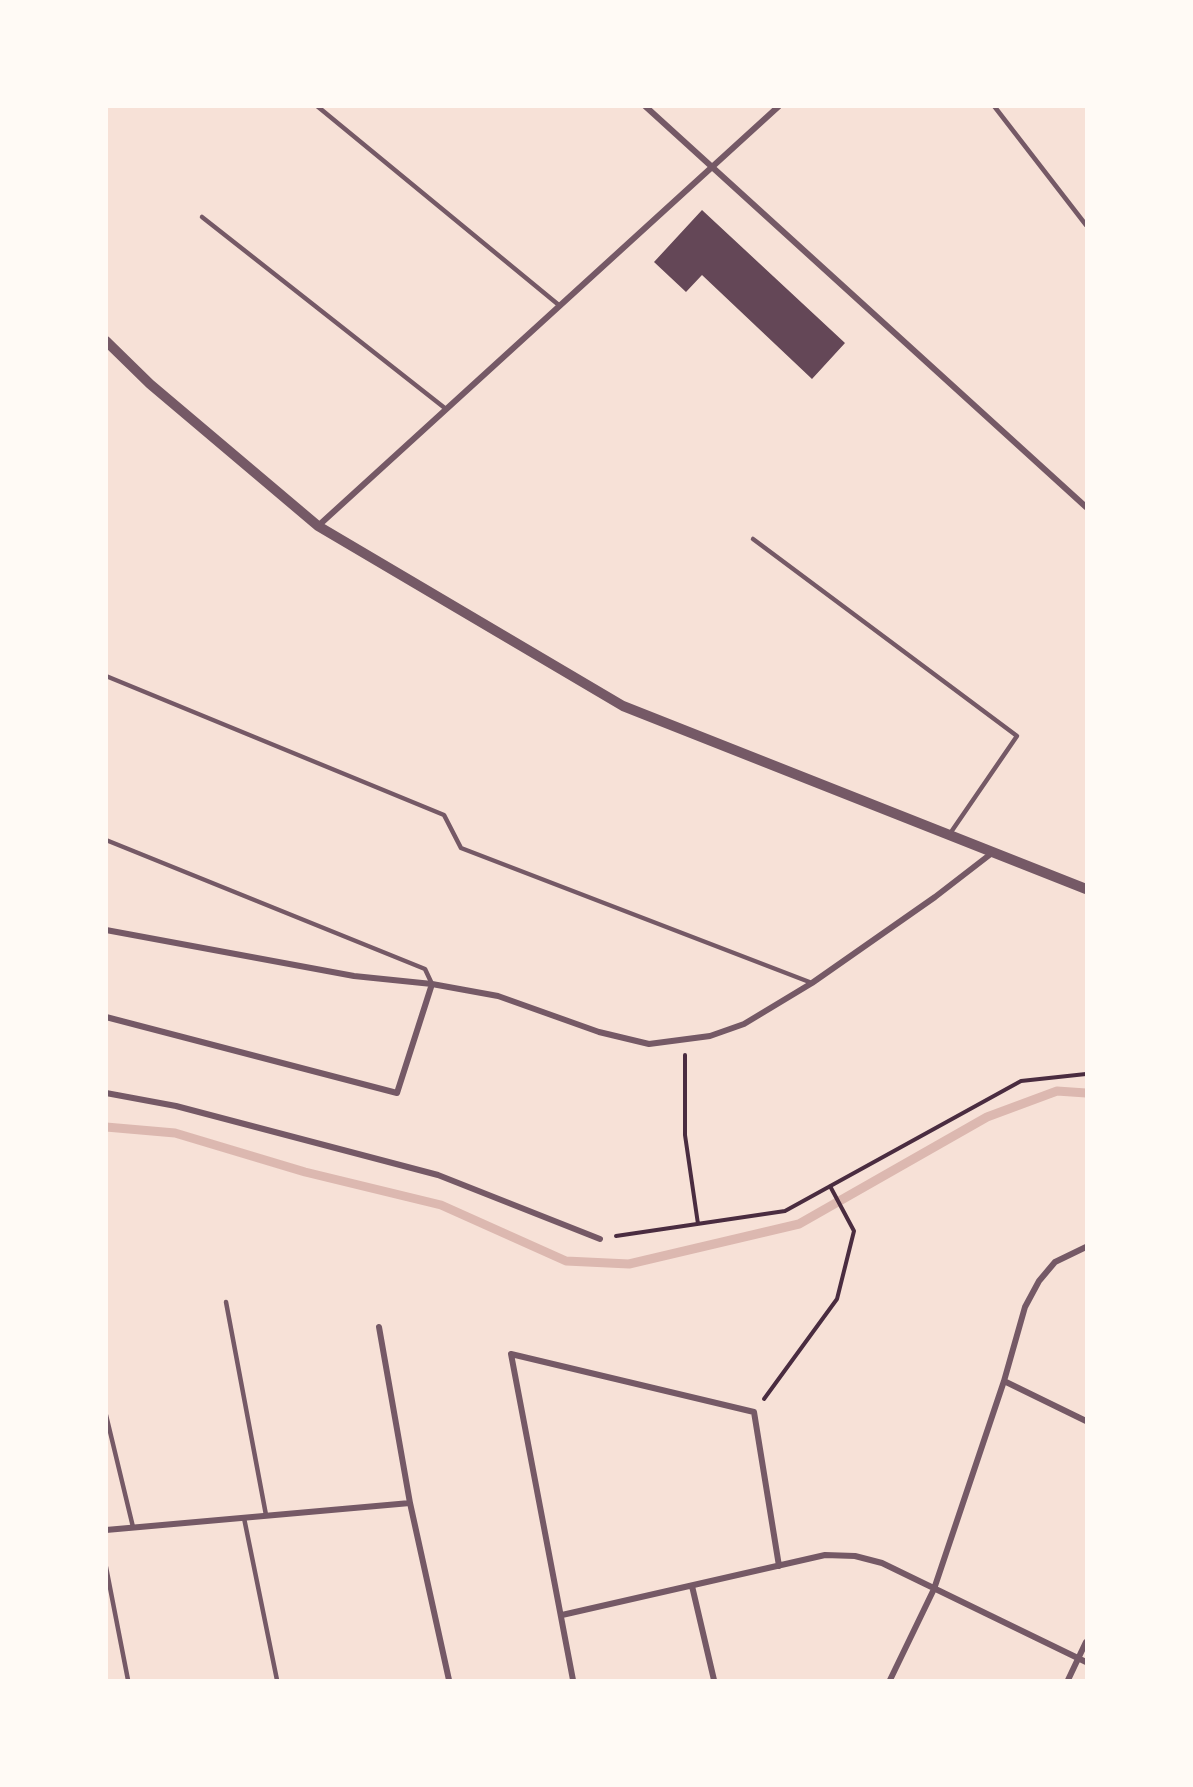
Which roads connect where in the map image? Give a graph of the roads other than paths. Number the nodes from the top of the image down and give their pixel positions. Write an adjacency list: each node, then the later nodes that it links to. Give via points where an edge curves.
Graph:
1 (317, 106): 8 (lane)
2 (645, 106): 5 (street)
3 (779, 106): 5 (street)
4 (994, 106): 7 (lane)
5 (713, 166): 8 (street); 11 (street)
6 (202, 217): 10 (lane)
7 (1086, 225)
8 (560, 306): 10 (street)
9 (106, 341): 12 (street, via 150,384)
10 (446, 409): 12 (street)
11 (1086, 507)
12 (318, 526): 15 (street, via 623,706)
13 (753, 539): 15 (lane, via 1017,736)
14 (106, 676): 20 (lane, via 444,815 461,848)
15 (949, 835): 17 (street)
16 (106, 840): 21 (lane, via 425,969)
17 (993, 852): 18 (street); 20 (street)
18 (1086, 889)
19 (106, 930): 21 (street, via 354,976)
20 (812, 983): 21 (street, via 744,1024 710,1036 649,1044 626,1040 498,996)
21 (432, 984): 22 (street, via 397,1093)
22 (106, 1017)
23 (106, 1093): 24 (street, via 176,1106 438,1175)
24 (600, 1239)
25 (1086, 1247): 28 (street, via 1055,1262 1039,1281 1025,1307)
26 (226, 1302): 32 (lane)
27 (379, 1327): 31 (street)
28 (1004, 1381): 30 (street); 39 (street)
29 (106, 1414): 34 (lane)
30 (1086, 1420)
31 (410, 1503): 32 (street); 46 (street)
32 (266, 1515): 33 (street)
33 (244, 1518): 34 (street); 45 (lane)
34 (133, 1527): 35 (street)
35 (106, 1530)
36 (779, 1566): 38 (street); 39 (street, via 825,1555 855,1556 882,1563); 40 (street, via 754,1412 510,1354)
37 (106, 1567): 44 (lane)
38 (692, 1586): 40 (street); 48 (street)
39 (934, 1589): 42 (street); 49 (street)
40 (562, 1615): 47 (street)
41 (1086, 1642): 42 (street)
42 (1078, 1659): 43 (street); 50 (street)
43 (1086, 1662)
44 (128, 1680)
45 (277, 1680)
46 (449, 1680)
47 (573, 1680)
48 (714, 1680)
49 (890, 1680)
50 (1068, 1680)

